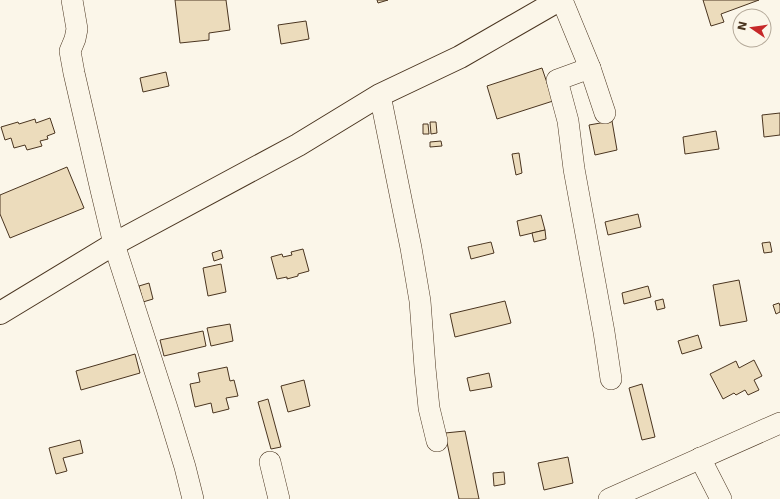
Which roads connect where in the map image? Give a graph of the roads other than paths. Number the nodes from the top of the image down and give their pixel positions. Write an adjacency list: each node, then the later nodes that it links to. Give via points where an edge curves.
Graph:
1 (72, 0): 6 (street, via 77,29 70,51)
2 (560, 0): 3 (street); 4 (main road, via 460,57)
3 (590, 68): 5 (street); 8 (street, via 557,80 568,121)
4 (380, 95): 6 (main road, via 298,145); 10 (street, via 420,301 429,408)
5 (604, 113)
6 (114, 244): 7 (main road); 13 (street)
7 (0, 313)
8 (611, 379)
9 (780, 423): 11 (street)
10 (437, 441)
11 (700, 458): 15 (street); 16 (street)
12 (270, 462): 14 (street)
13 (193, 499)
14 (279, 499)
15 (609, 499)
16 (721, 499)

